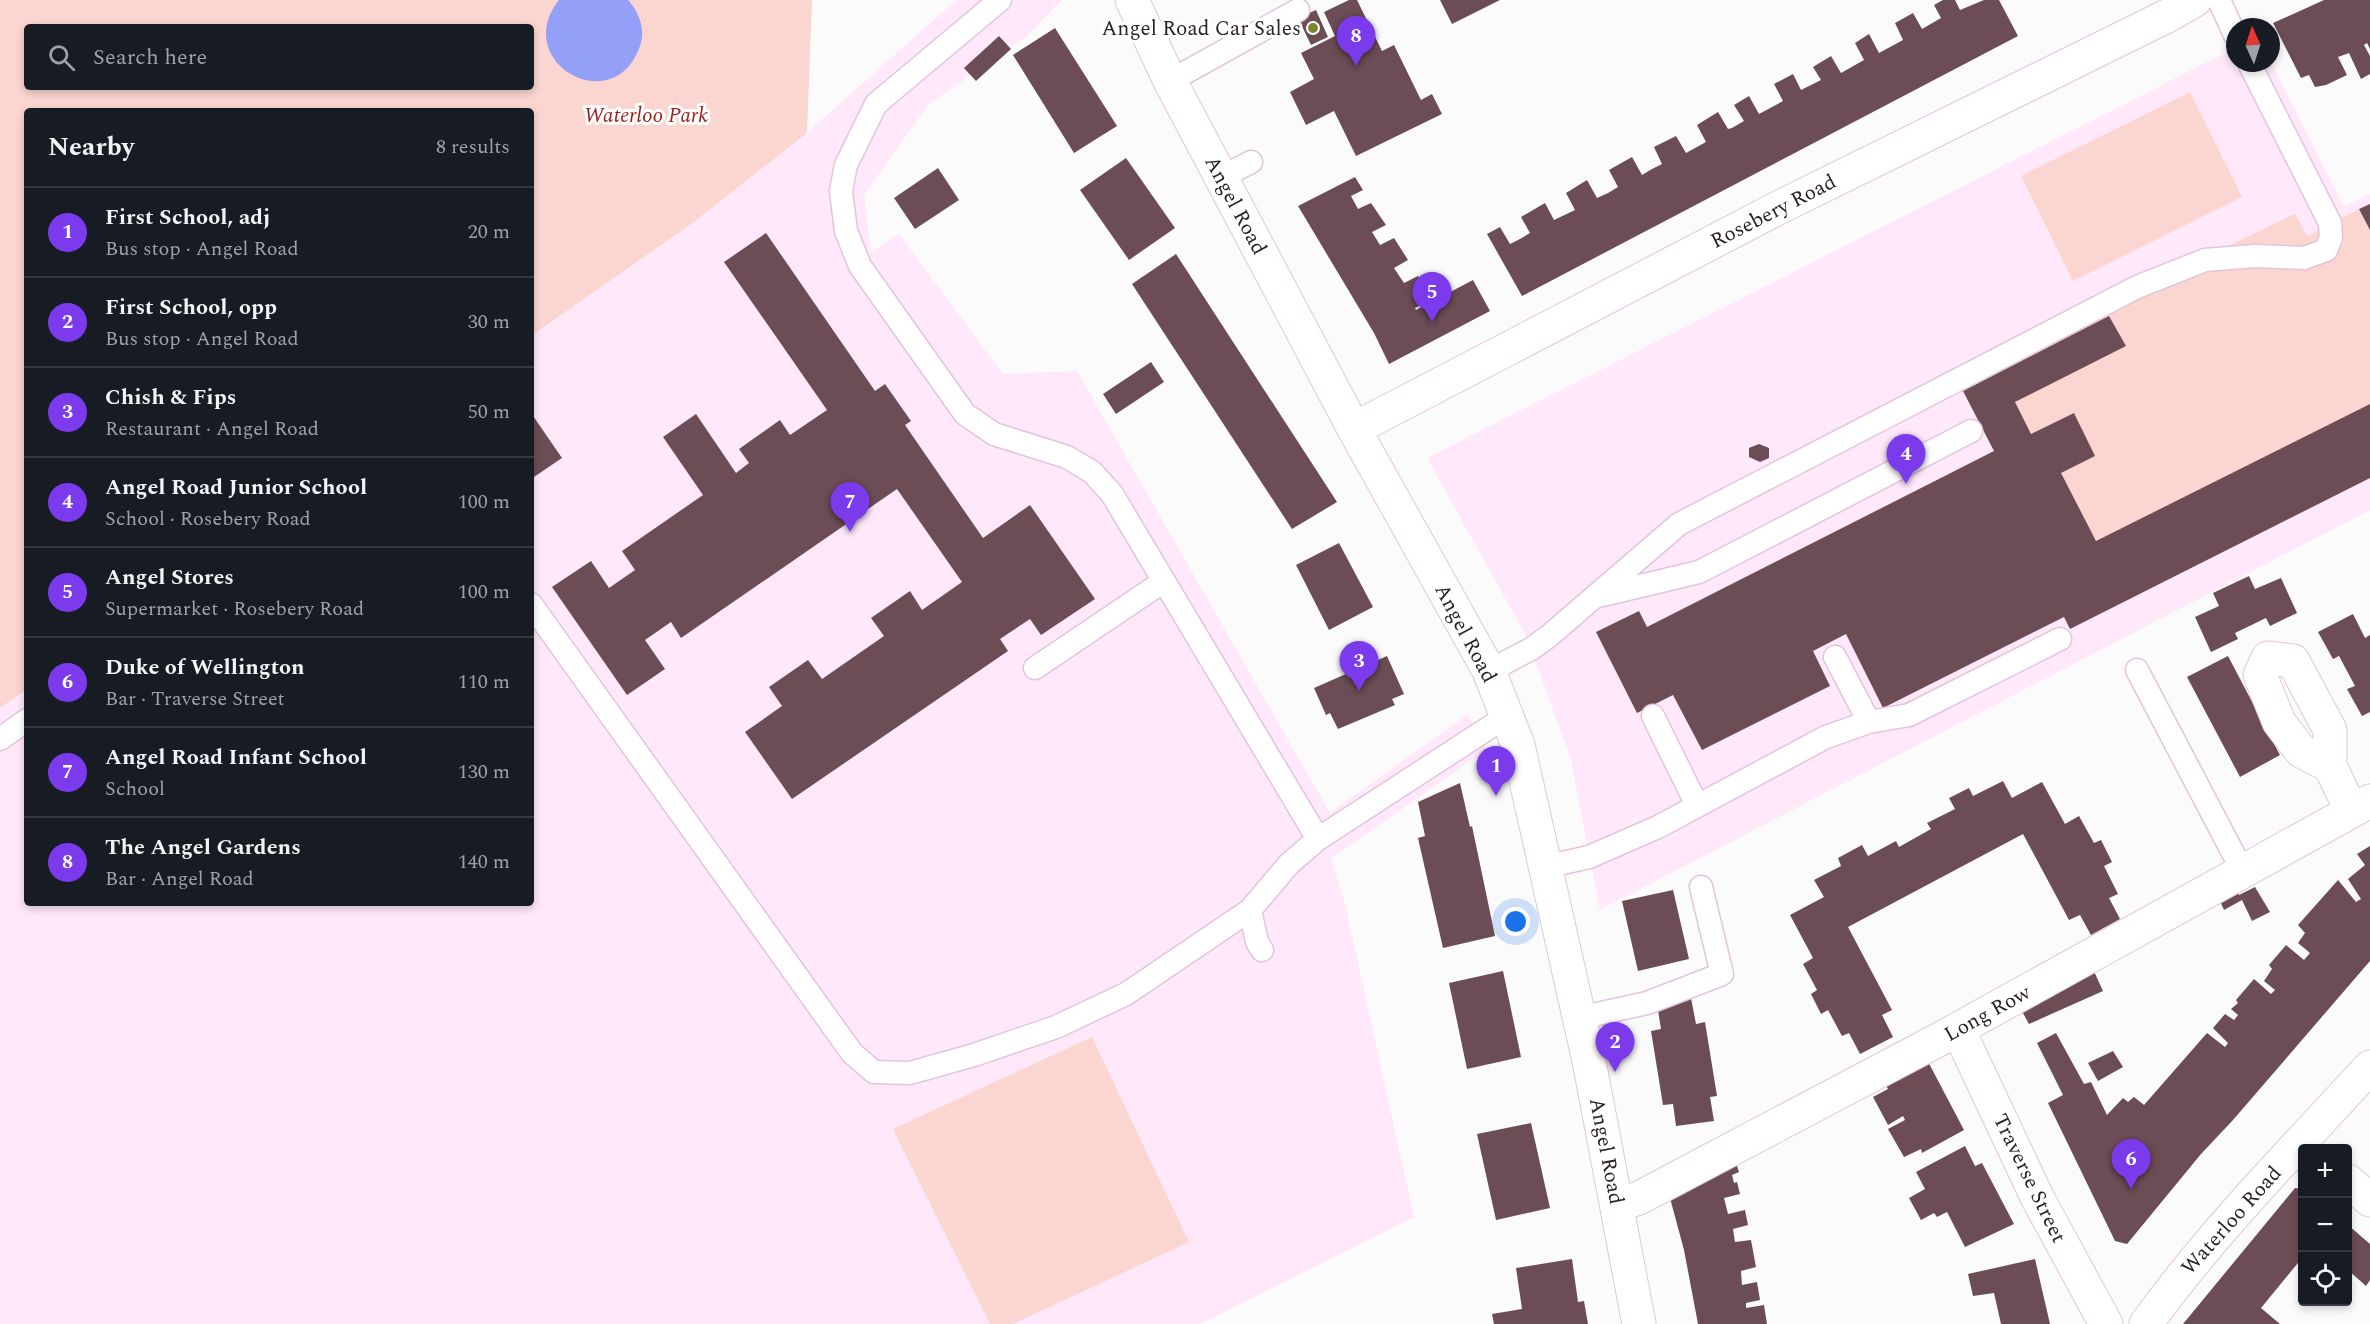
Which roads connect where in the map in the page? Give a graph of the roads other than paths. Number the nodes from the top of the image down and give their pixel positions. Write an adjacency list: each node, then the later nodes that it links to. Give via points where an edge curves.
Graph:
1 (1000, 0): 13 (lane, via 876,104 846,165 841,191 846,231 860,267 965,414 994,434 1067,457 1092,472 1112,494)
2 (1132, 0): 8 (street, Angel Road)
3 (2195, 0): 11 (street, Rosebery Road, via 1780,207)
4 (2219, 0): 6 (lane)
5 (1298, 10): 8 (lane)
6 (2227, 18)
7 (2254, 72): 14 (lane, via 2330,223 2331,238 2326,250 2304,258 2205,260 2137,287 1679,524)
8 (1170, 81): 10 (street, Angel Road)
9 (1251, 162): 10 (lane)
10 (1222, 177): 11 (street, Angel Road)
11 (1354, 429): 20 (street, Angel Road)
12 (1971, 431): 14 (lane, via 1699,572)
13 (1164, 581): 18 (lane); 29 (lane)
14 (1594, 597): 20 (lane, via 1531,649)
15 (534, 608): 33 (lane, via 852,1053 874,1072 910,1073 1056,1027 1126,994)
16 (2060, 639): 24 (lane, via 1909,715)
17 (1835, 657): 24 (lane)
18 (1035, 668)
19 (2137, 670): 31 (lane)
20 (1489, 671): 21 (street, Angel Road)
21 (1507, 716): 29 (lane); 30 (street, Angel Road, via 1518,745)
22 (1653, 716): 27 (lane)
23 (24, 722): 25 (lane)
24 (1869, 722): 27 (lane, via 1826,737)
25 (0, 739)
26 (2330, 766): 28 (street, Long Row)
27 (1697, 805): 30 (lane, via 1589,857)
28 (2360, 805): 31 (street, Long Row)
29 (1318, 839): 33 (lane, via 1289,864)
30 (1545, 867): 35 (street, Angel Road)
31 (2242, 870): 36 (street, Long Row)
32 (1701, 887): 35 (lane, via 1722,974 1647,1003)
33 (1250, 910): 34 (lane)
34 (1262, 950)
35 (1579, 1018): 42 (street, Angel Road)
36 (1958, 1029): 42 (street, Long Row, via 1639,1198); 44 (street, Traverse Street, via 2037,1197)
37 (2370, 1067): 38 (street, Waterloo Road)
38 (2307, 1144)
39 (2298, 1153): 45 (street, Waterloo Road, via 2237,1210)
40 (2352, 1184): 41 (street)
41 (2370, 1200)
42 (1617, 1205): 43 (street, Angel Road)
43 (1639, 1324)
44 (2106, 1324)
45 (2146, 1324)

